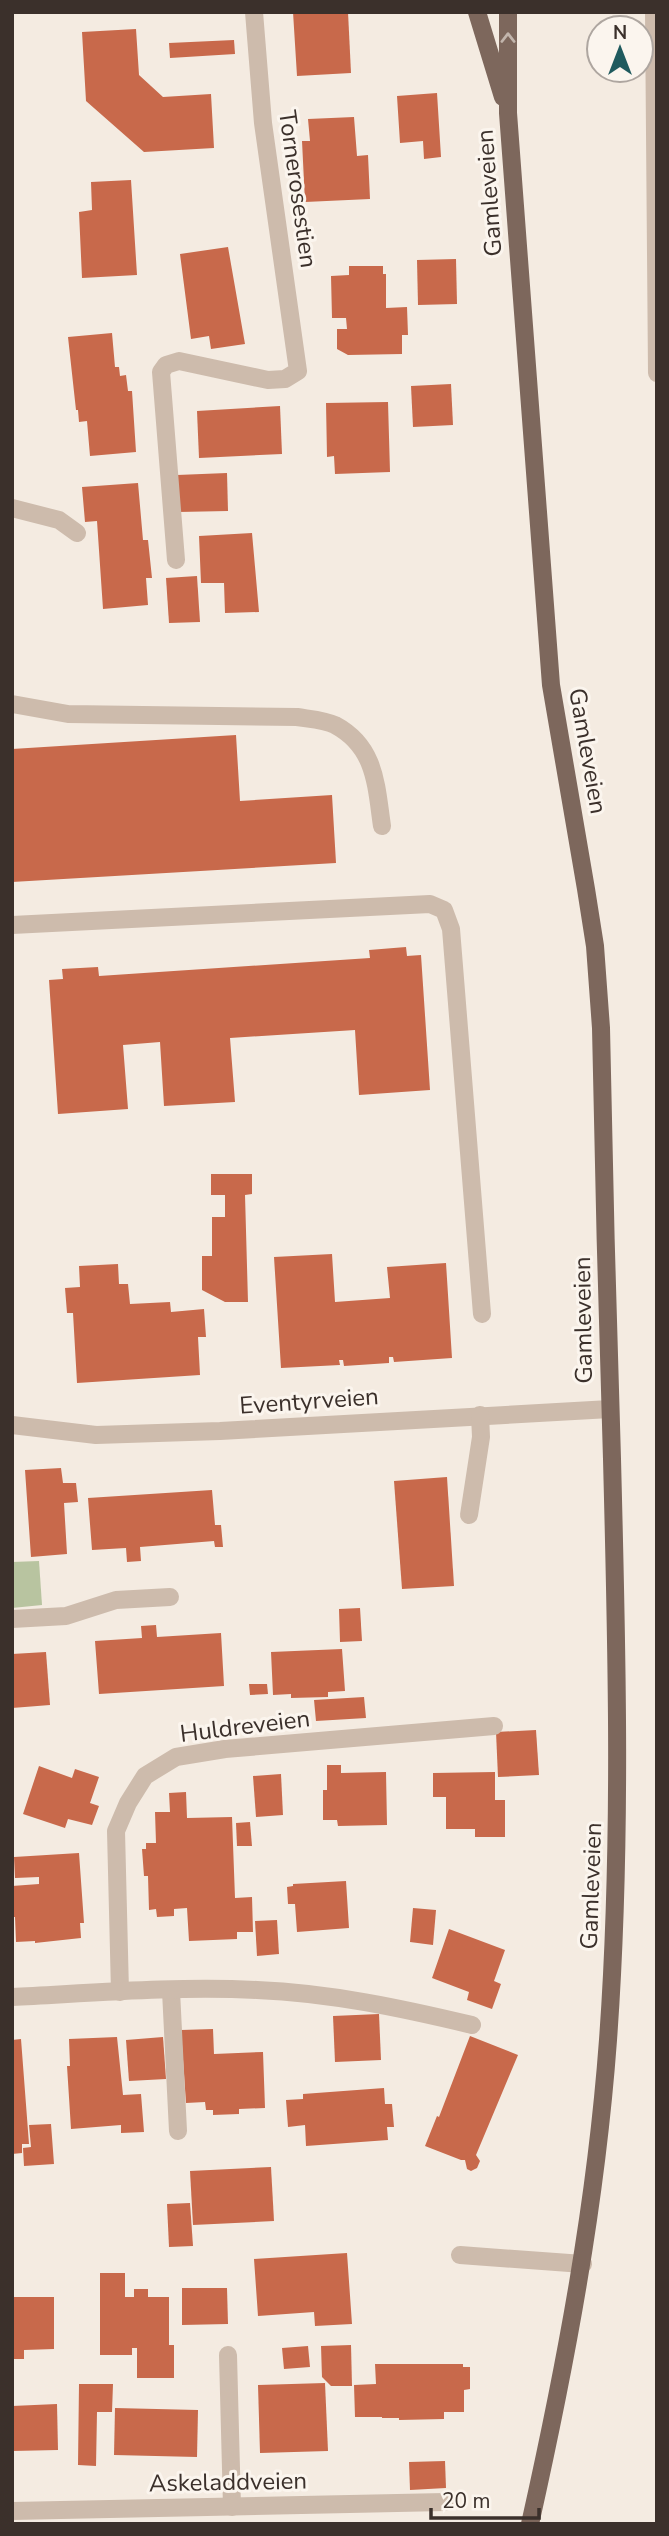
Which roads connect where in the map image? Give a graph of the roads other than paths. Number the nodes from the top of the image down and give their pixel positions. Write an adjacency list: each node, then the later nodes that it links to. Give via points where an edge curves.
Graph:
1 (254, 12): 9 (street, Tornerosestien, via 263,123 298,371 285,379 268,380 179,361 161,372)
2 (477, 12): 5 (main road, Gamleveien)
3 (508, 12): 5 (main road, Gamleveien, one-way to 3)
4 (653, 12): 6 (street)
5 (508, 113): 14 (main road, Gamleveien, via 551,685 595,946)
6 (657, 373)
7 (12, 508): 8 (street, via 58,520)
8 (77, 533)
9 (176, 560)
10 (12, 704): 11 (street, via 68,714 297,716 334,724 359,743 374,770)
11 (382, 826)
12 (12, 925): 13 (street, via 430,904 444,910 452,929)
13 (482, 1314)
14 (610, 1409): 15 (street, Eventyrveien); 27 (main road, Gamleveien, via 618,1758 616,1913 602,2109)
15 (481, 1415): 16 (street, Eventyrveien, via 96,1435); 17 (street)
16 (12, 1424)
17 (469, 1514)
18 (170, 1597): 19 (street, via 116,1600 66,1616)
19 (12, 1619)
20 (494, 1726): 22 (street, Huldreveien, via 225,1749 176,1757 145,1776 116,1831)
21 (171, 1991): 22 (street); 24 (street, via 257,1990 326,1996); 25 (street)
22 (120, 1992): 23 (street)
23 (12, 1997)
24 (472, 2025)
25 (178, 2131)
26 (460, 2255): 27 (street)
27 (583, 2264): 32 (main road, Gamleveien)
28 (228, 2354): 30 (street)
29 (445, 2502): 30 (street, Askeladdveien)
30 (232, 2507): 31 (street, Askeladdveien)
31 (12, 2511)
32 (530, 2524)

